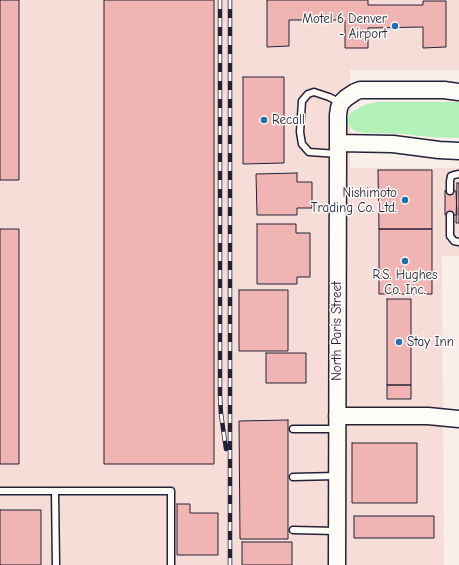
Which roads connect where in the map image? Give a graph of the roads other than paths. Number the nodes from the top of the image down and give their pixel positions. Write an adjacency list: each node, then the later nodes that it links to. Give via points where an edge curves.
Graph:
1 (454, 89): 2 (street, via 365,89 355,92)
2 (343, 101): 3 (street, North Paris Street, via 338,115); 3 (lane, via 314,92 302,101 302,144 309,152)
3 (338, 149): 4 (street, via 393,144); 12 (street, North Paris Street)
4 (459, 151)
5 (459, 174): 6 (lane, via 451,176)
6 (450, 191)
7 (450, 215): 8 (lane, via 450,236)
8 (459, 242)
9 (459, 411): 10 (street)
10 (428, 416): 11 (street); 12 (street)
11 (459, 419)
12 (337, 422): 13 (lane); 14 (street, North Paris Street)
13 (293, 429)
14 (337, 476): 15 (lane); 19 (street, North Paris Street)
15 (293, 477)
16 (0, 491): 17 (lane)
17 (55, 491): 20 (lane); 21 (lane, via 171,491)
18 (293, 530): 19 (lane)
19 (337, 531): 22 (street, North Paris Street)
20 (56, 565)
21 (171, 565)
22 (337, 565)

